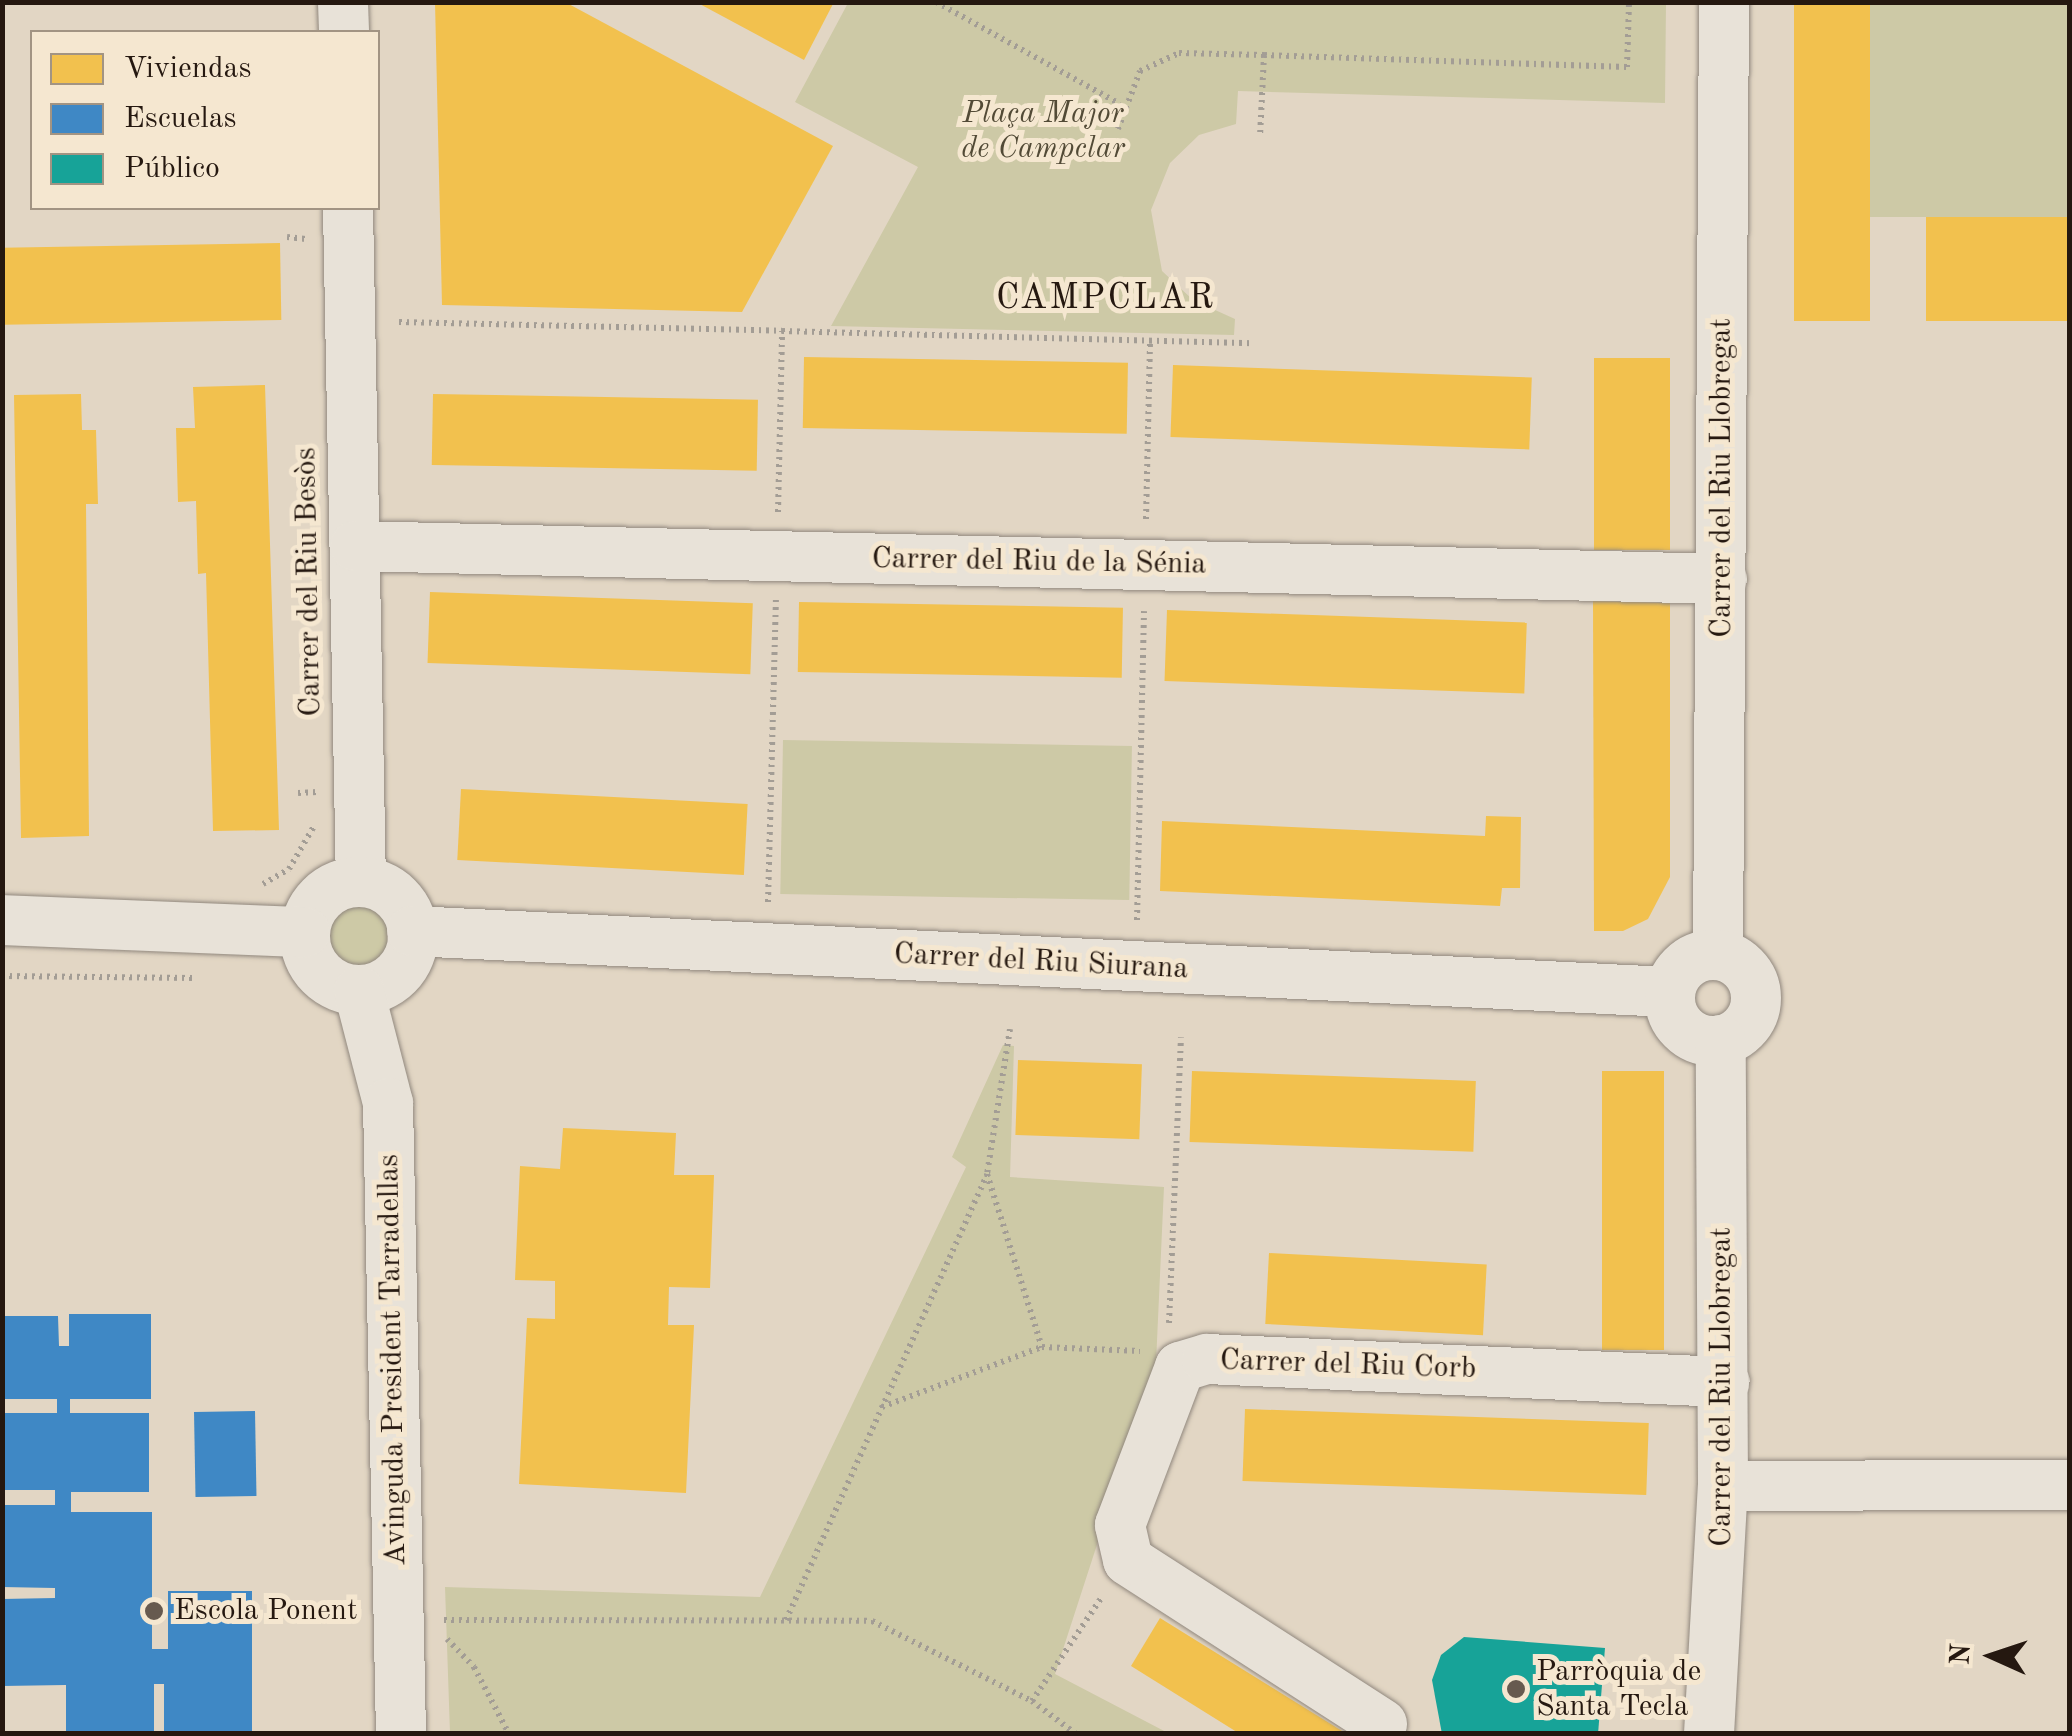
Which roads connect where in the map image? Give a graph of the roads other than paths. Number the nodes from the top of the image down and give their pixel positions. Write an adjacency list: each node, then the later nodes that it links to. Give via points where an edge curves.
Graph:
1 (343, 2): 3 (street)
2 (1724, 2): 6 (street, Carrer del Riu Llobregat)
3 (344, 30)
4 (348, 210): 5 (street, Carrer del Riu Besòs)
5 (356, 546): 6 (street, Carrer del Riu de la Sénia); 7 (street, Carrer del Riu Besòs)
6 (1722, 579): 11 (street, Carrer del Riu Llobregat)
7 (361, 882): 9 (street, via 322,896); 10 (street, via 402,904)
8 (2, 920): 9 (street)
9 (305, 932): 12 (street, via 325,979)
10 (412, 932): 12 (street, via 402,968); 13 (street, Carrer del Riu Siurana)
11 (1718, 954): 13 (street, via 1686,964); 14 (street, via 1748,972 1756,1005)
12 (359, 991): 19 (street, Avinguda President Tarradellas, via 388,1103)
13 (1669, 992): 14 (street, via 1683,1029)
14 (1721, 1040): 15 (street, Carrer del Riu Llobregat)
15 (1724, 1382): 17 (street, Carrer del Riu Llobregat); 18 (street, Carrer del Riu Corb, via 1208,1358 1180,1367 1120,1524 1128,1560)
16 (2070, 1485): 17 (street)
17 (1723, 1486): 20 (street, Carrer del Riu Llobregat)
18 (1382, 1724)
19 (401, 1734)
20 (1709, 1734)

